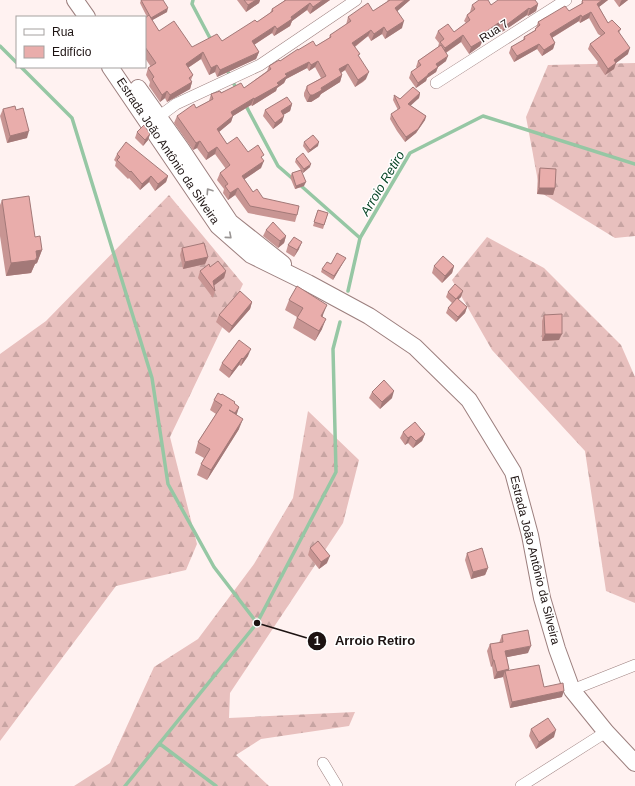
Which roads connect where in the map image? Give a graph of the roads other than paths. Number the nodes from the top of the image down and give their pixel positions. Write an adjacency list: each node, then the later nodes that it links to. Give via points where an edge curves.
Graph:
1 (64, 0): 5 (main road)
2 (75, 0): 6 (main road)
3 (356, 0): 10 (street, via 260,65 176,104)
4 (566, 0): 9 (street, Rua 7)
5 (75, 16)
6 (86, 16)
7 (111, 68): 10 (main road, Estrada João Antônio da Silveira)
8 (124, 68): 10 (main road, Estrada João Antônio da Silveira)
9 (436, 83)
10 (154, 120): 12 (main road, Estrada João Antônio da Silveira, via 230,222 308,283 369,316 415,347 469,400 513,472 530,535 542,598)
11 (635, 665): 12 (street)
12 (572, 690): 13 (main road, Estrada João Antônio da Silveira)
13 (606, 732): 15 (main road, Estrada João Antônio da Silveira); 17 (street)
14 (323, 763): 16 (street)
15 (635, 763)
16 (337, 786)
17 (520, 786)

